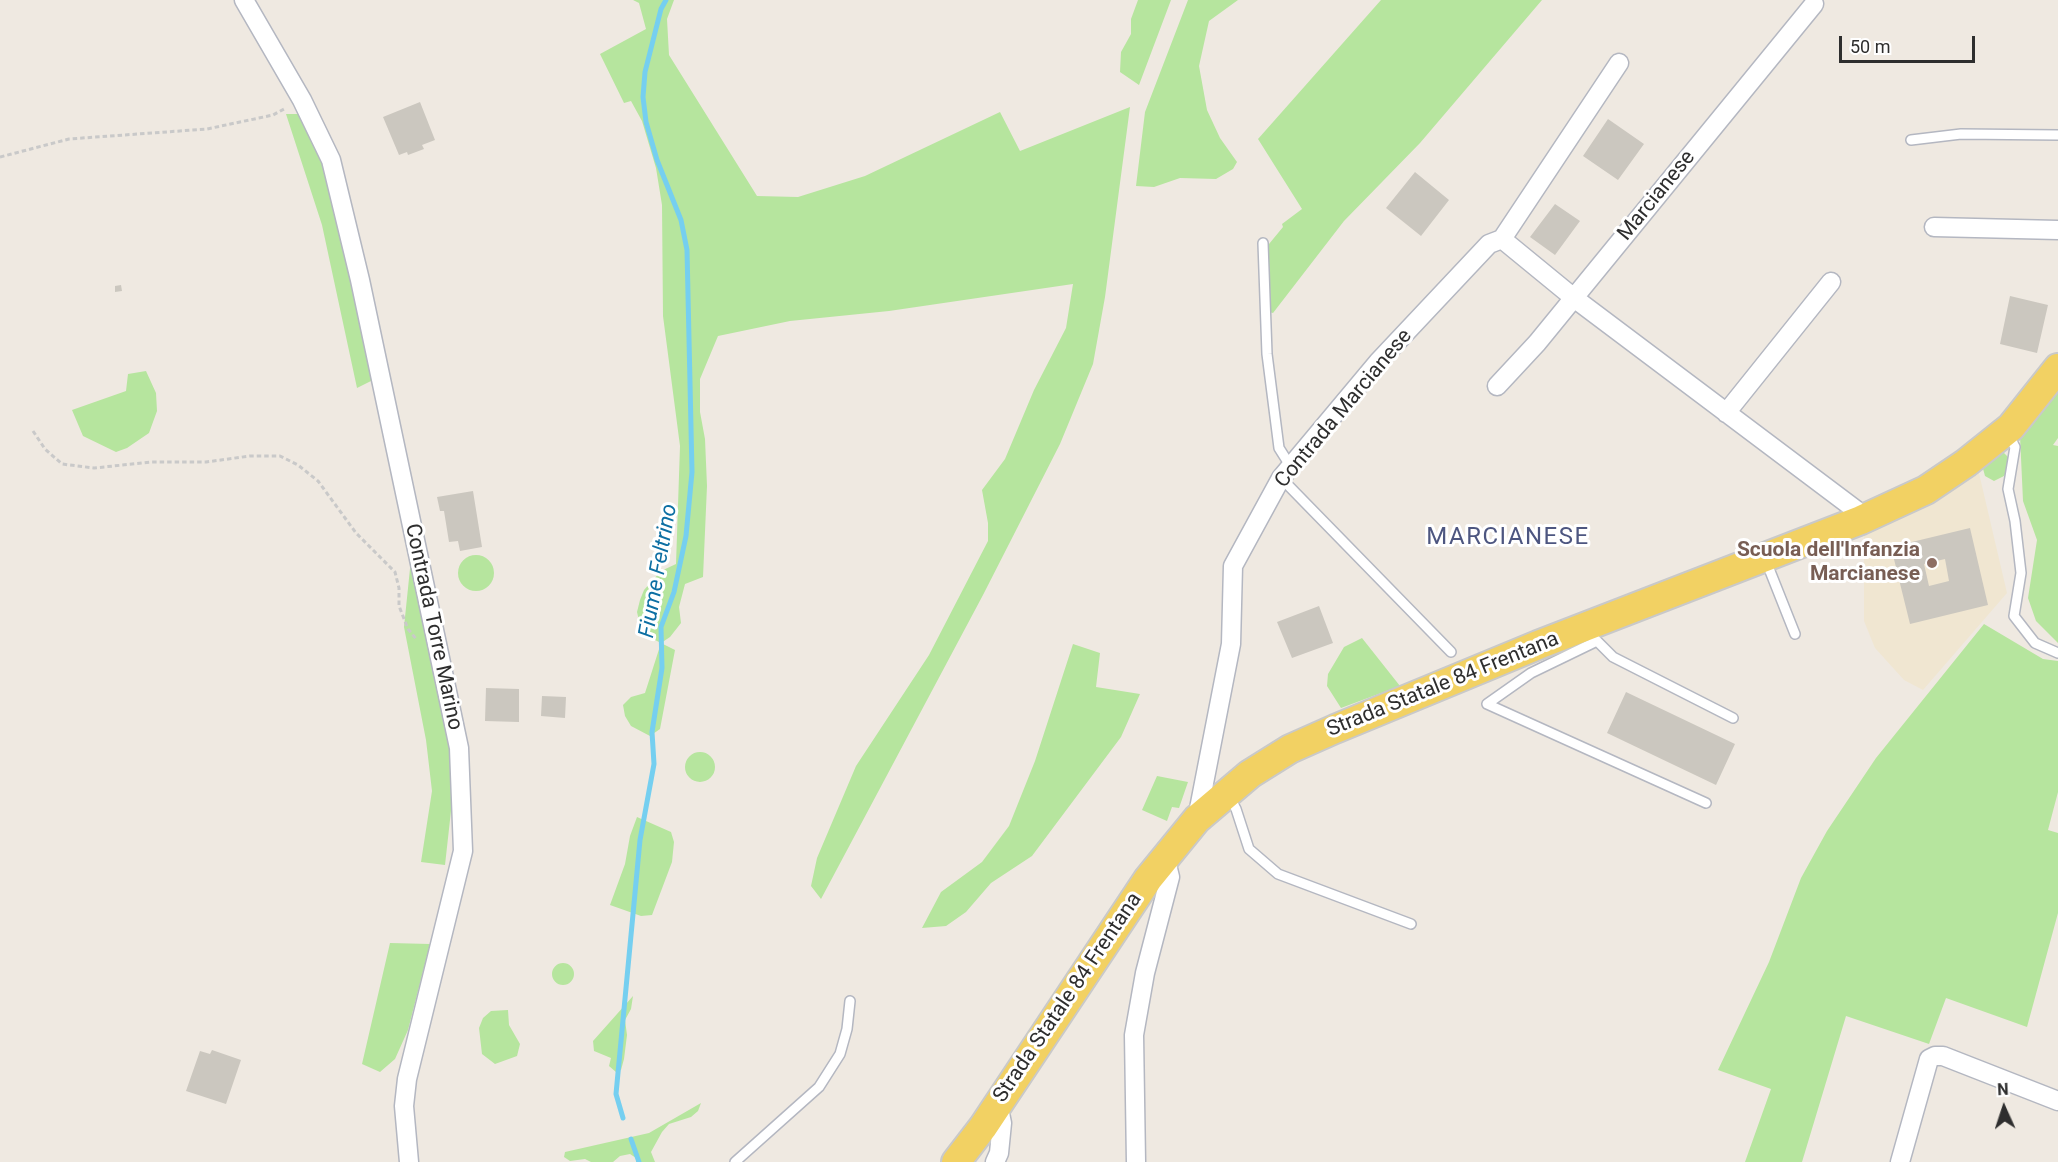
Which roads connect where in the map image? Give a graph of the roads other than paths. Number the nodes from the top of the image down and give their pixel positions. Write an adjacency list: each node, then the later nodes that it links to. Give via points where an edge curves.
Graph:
1 (244, 0): 32 (street, Contrada Torre Marino, via 302,100 331,160 459,748 463,851 418,1025 404,1106)
2 (1814, 4): 11 (street, Marcianese)
3 (1619, 63): 8 (street, Contrada Marcianese)
4 (2058, 135): 5 (lane, via 1961,134)
5 (1911, 140)
6 (1934, 227): 7 (street)
7 (2058, 230)
8 (1502, 238): 11 (street); 16 (street, Contrada Marcianese, via 1489,244 1378,362)
9 (1263, 243): 16 (lane, via 1266,354)
10 (1831, 282): 14 (street)
11 (1574, 298): 13 (street, Marcianese); 14 (street)
12 (2058, 368): 15 (main road, Strada Statale 84 Frentana)
13 (1497, 386)
14 (1726, 413): 17 (street, via 1857,510)
15 (2006, 431): 17 (main road, Strada Statale 84 Frentana, via 1926,489); 22 (lane, via 2015,447 2008,489 2021,573 2014,616 2035,643)
16 (1286, 473): 21 (lane); 26 (street, Contrada Marcianese, via 1233,566 1231,644)
17 (1861, 520): 18 (main road, Strada Statale 84 Frentana)
18 (1765, 558): 19 (main road, Strada Statale 84 Frentana); 20 (lane)
19 (1591, 634): 23 (lane, via 1613,657); 24 (main road, Strada Statale 84 Frentana, via 1290,749); 25 (lane, via 1487,704)
20 (1796, 634)
21 (1450, 652)
22 (2058, 654)
23 (1733, 718)
24 (1227, 792): 26 (main road, Strada Statale 84 Frentana); 28 (lane, via 1248,849 1278,874)
25 (1706, 803)
26 (1197, 819): 27 (main road, Strada Statale 84 Frentana)
27 (1165, 857): 31 (main road, Strada Statale 84 Frentana); 36 (street, via 1170,877 1145,973 1134,1035)
28 (1412, 924)
29 (850, 1001): 33 (lane, via 840,1054 819,1087)
30 (2058, 1101): 37 (street, via 1935,1056 1929,1059)
31 (998, 1104): 34 (main road, Strada Statale 84 Frentana); 35 (street, via 1002,1123)
32 (409, 1162)
33 (735, 1162)
34 (956, 1162)
35 (995, 1162)
36 (1136, 1162)
37 (1900, 1162)

